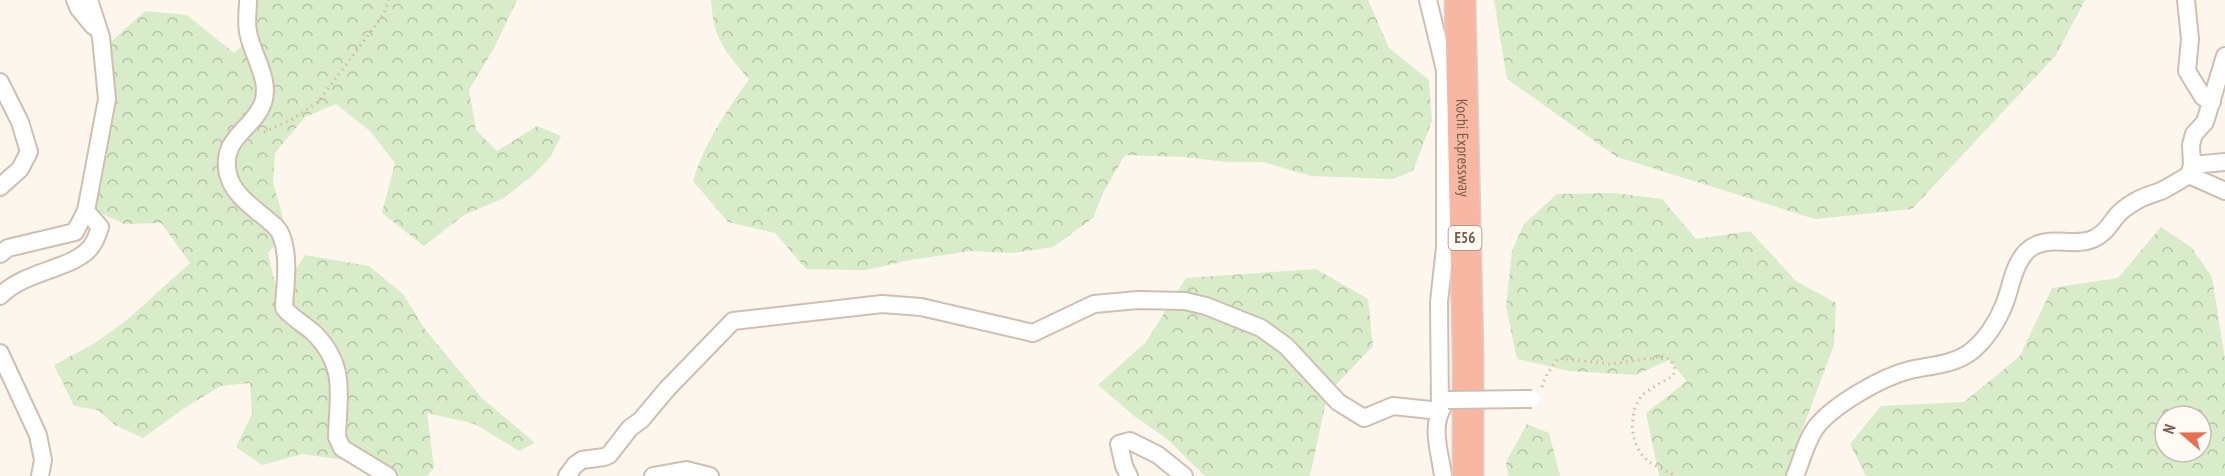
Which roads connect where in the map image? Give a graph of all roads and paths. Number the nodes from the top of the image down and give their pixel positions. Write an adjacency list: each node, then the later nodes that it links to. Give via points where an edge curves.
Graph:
1 (75, 0): 9 (street)
2 (89, 0): 9 (street)
3 (248, 0): 26 (street, via 248,31 263,78 263,102 231,146 227,162 231,183 281,233 286,266 284,308 315,334 335,363 339,377 338,443)
4 (389, 0): 13 (path, via 384,14 318,102)
5 (1428, 0): 23 (street, via 1445,70 1445,247 1439,302)
6 (1460, 0): 33 (highway, Kochi Expressway / E56)
7 (1473, 0): 34 (highway, Kochi Expressway / E56)
8 (2186, 0): 12 (street, via 2190,39 2187,71 2203,97)
9 (101, 37): 18 (street, via 107,99)
10 (2225, 56): 12 (street)
11 (0, 82): 16 (street, via 20,122 29,152 20,169)
12 (2212, 102): 15 (street, via 2205,122 2194,134)
13 (261, 133)
14 (2225, 162): 15 (street)
15 (2191, 170): 17 (street); 36 (street, via 2161,191 2138,199 2090,241 2046,242 2027,251 1994,326 1982,342 1960,359 1886,379 1829,414 1809,441)
16 (0, 188)
17 (2225, 191)
18 (86, 211): 19 (street, via 75,232 8,248); 20 (street, via 100,227 91,247 80,257 24,278)
19 (0, 254)
20 (0, 296)
21 (0, 353): 25 (street, via 38,435 43,460)
22 (1532, 399): 23 (street, bridge); 35 (path, via 1539,394 1558,358 1611,364 1665,356 1673,363 1673,376 1644,394 1634,407 1632,424 1638,448 1646,459)
23 (1444, 405): 27 (street, via 1393,406 1364,418 1338,402 1286,346 1261,328 1206,306 1185,302 1138,300 1094,304 1033,333 921,307 882,304 732,321 609,454 582,460); 32 (street, via 1436,424)
24 (683, 473): 28 (street); 29 (street)
25 (40, 476)
26 (388, 476)
27 (567, 476)
28 (653, 476)
29 (710, 476)
30 (1130, 476): 31 (street, via 1119,444 1130,441 1158,455)
31 (1184, 476)
32 (1443, 476)
33 (1468, 476)
34 (1482, 476)
35 (1676, 476)
36 (1795, 476)

